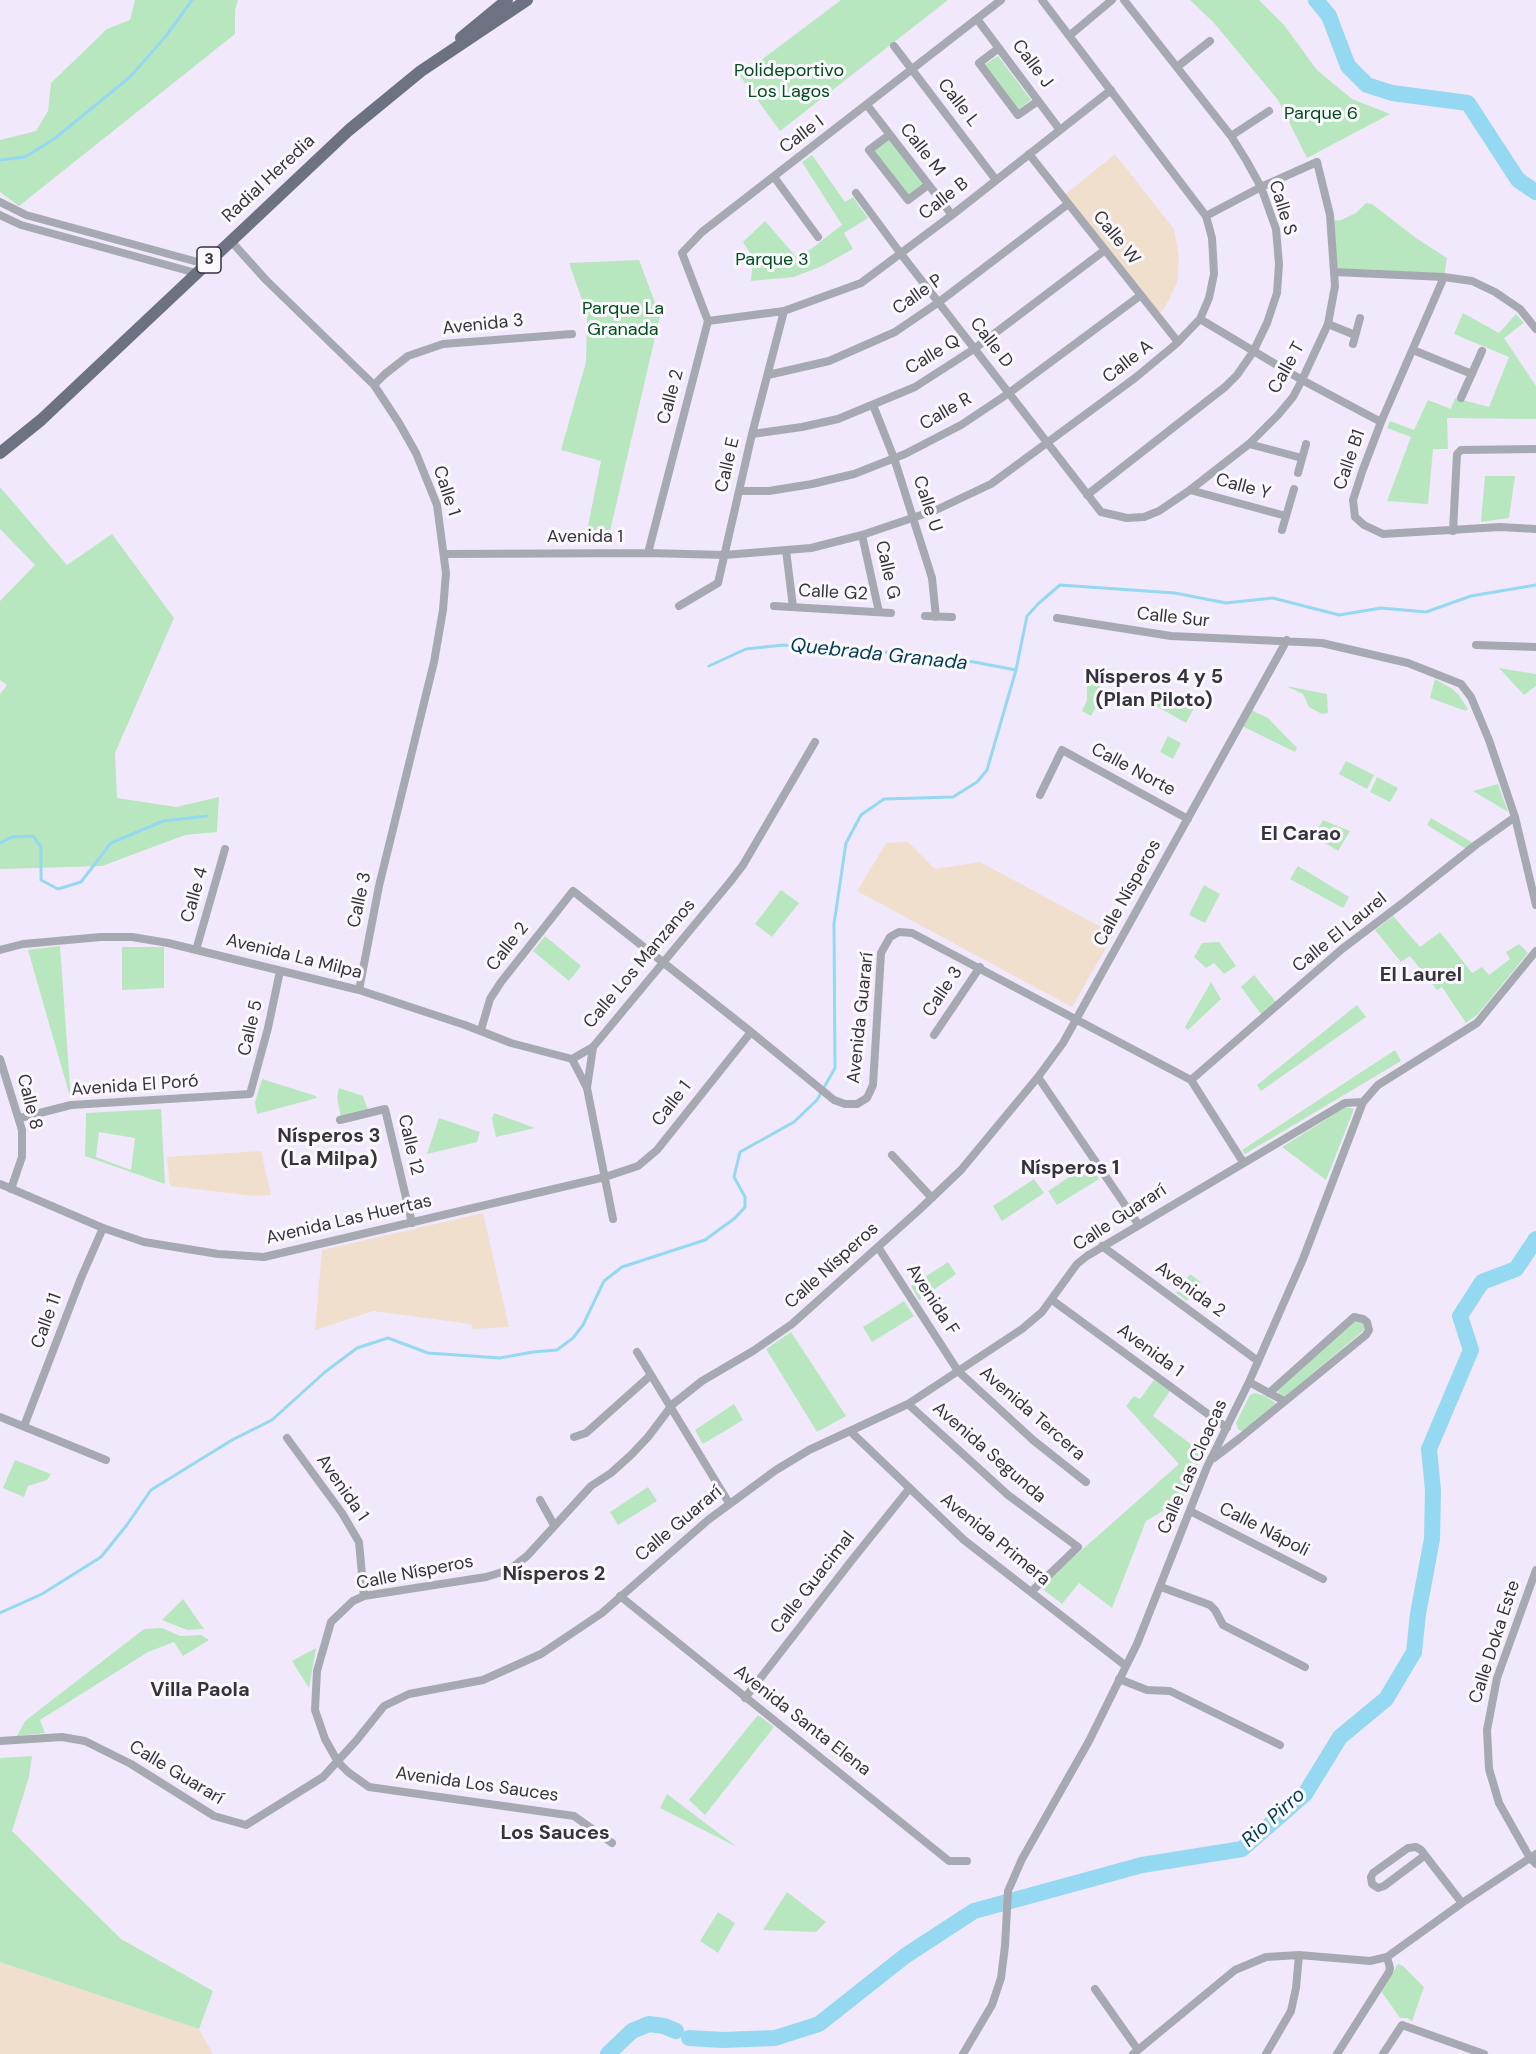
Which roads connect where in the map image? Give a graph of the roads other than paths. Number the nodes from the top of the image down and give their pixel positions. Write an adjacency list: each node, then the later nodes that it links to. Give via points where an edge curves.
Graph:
1 (507, 0): 14 (main road)
2 (527, 0): 14 (main road, Radial Heredia / 3)
3 (1001, 0): 7 (street, Calle I)
4 (1042, 0): 8 (street, Calle A)
5 (1112, 0): 8 (street)
6 (1124, 0): 12 (street, Calle S)
7 (977, 19): 11 (street, Calle J); 13 (street, Calle I)
8 (1069, 36): 15 (street, Calle A)
9 (1210, 41): 12 (street)
10 (894, 46): 13 (street, Calle L)
11 (999, 48): 16 (street, Calle J); 16 (street, via 979,63 1018,115)
12 (1177, 67): 21 (street, Calle S)
13 (912, 70): 17 (street, Calle I); 24 (street, Calle L)
14 (422, 71): 34 (main road, Radial Heredia / 3, via 349,130)
15 (1111, 90): 19 (street, Calle B); 32 (street, Calle A)
16 (1038, 101): 19 (street, Calle J)
17 (867, 105): 20 (street, Calle M); 23 (street, Calle I)
18 (1269, 111): 21 (street)
19 (1060, 130): 22 (street, Calle B)
20 (889, 135): 25 (street, Calle M); 25 (street, via 869,150 908,200)
21 (1232, 136): 26 (street, Calle S)
22 (1029, 154): 24 (street, Calle B); 29 (street, Calle W)
23 (774, 177): 33 (street); 45 (street, Calle I, via 702,232 682,253)
24 (996, 180): 31 (street, Calle B)
25 (928, 185): 31 (street, Calle M)
26 (1261, 187): 32 (street); 38 (street, Calle T, via 1317,162 1330,214); 55 (street, Calle S, via 1276,229 1279,264 1277,293)
27 (856, 193): 36 (street, Calle D)
28 (0, 202): 37 (street, via 26,214)
29 (1068, 204): 35 (street, Calle W); 41 (street, Calle P)
30 (0, 214): 37 (street, via 21,225)
31 (952, 215): 36 (street, Calle B)
32 (1206, 216): 44 (street, Calle A, via 1214,274)
33 (818, 237)
34 (230, 240): 37 (main road, Radial Heredia / 3); 59 (street, Calle 1)
35 (1105, 250): 40 (street, Calle W); 52 (street, Calle Q)
36 (901, 254): 41 (street, Calle D); 42 (street, Calle B, via 861,283)
37 (200, 268): 69 (main road, Radial Heredia / 3, via 41,420)
38 (1334, 272): 39 (street); 46 (street, Calle T)
39 (1444, 277): 47 (street, via 1472,281 1495,292 1520,309); 53 (street, Calle B1)
40 (1141, 295): 50 (street, Calle W); 60 (street, Calle R)
41 (939, 302): 52 (street, Calle D); 57 (street, Calle P, via 895,332 859,349 829,361)
42 (784, 311): 45 (street); 57 (street, Calle E)
43 (1360, 318): 49 (street)
44 (1200, 319): 50 (street, Calle A); 55 (street)
45 (708, 321): 85 (street, Calle 2)
46 (1328, 324): 49 (street); 58 (street, Calle T)
47 (1536, 329)
48 (572, 334): 59 (street, Avenida 3, via 443,344 408,356)
49 (1355, 334): 51 (street)
50 (1178, 342): 65 (street, Calle A)
51 (1353, 344)
52 (974, 349): 60 (street, Calle D); 62 (street, Calle Q, via 915,387)
53 (1413, 350): 56 (street); 63 (street, Calle B1)
54 (1482, 351): 56 (street)
55 (1253, 352): 58 (street); 76 (street, Calle S, via 1225,387)
56 (1472, 374): 61 (street)
57 (768, 375): 64 (street, Calle E)
58 (1302, 380): 63 (street); 66 (street, Calle T, via 1293,397)
59 (374, 386): 86 (street, Calle 1, via 416,453 437,505)
60 (1009, 393): 65 (street, Calle D); 70 (street, Calle R, via 961,425)
61 (1461, 398)
62 (873, 405): 64 (street, Calle Q, via 802,427); 70 (street, Calle U)
63 (1381, 422): 82 (street, Calle B1, via 1353,500 1355,517 1383,534)
64 (752, 434): 75 (street, Calle E)
65 (1047, 442): 76 (street, Calle D); 79 (street, Calle A, via 991,484)
66 (1249, 444): 71 (street); 74 (street, Calle T)
67 (1306, 444): 71 (street)
68 (1536, 449): 82 (street, via 1461,450 1457,454)
69 (0, 453)
70 (894, 458): 75 (street, Calle R, via 854,474 812,484); 79 (street, Calle U)
71 (1302, 458): 72 (street)
72 (1298, 473)
73 (1294, 489): 78 (street)
74 (1190, 490): 77 (street, Calle T, via 1144,517); 78 (street, Calle Y)
75 (739, 491): 87 (street, Calle E)
76 (1087, 495): 77 (street, Calle D)
77 (1101, 512)
78 (1286, 516): 81 (street)
79 (914, 519): 83 (street, Calle A); 94 (street, Calle U, via 932,578)
80 (1536, 529): 82 (street, Calle B1)
81 (1282, 530)
82 (1453, 531)
83 (862, 536): 84 (street, Calle A); 91 (street, Calle G)
84 (786, 550): 87 (street, Calle A); 90 (street)
85 (648, 553): 86 (street, Avenida 1); 87 (street, Avenida 1)
86 (445, 554): 103 (street, Calle 1, via 443,610 434,663)
87 (725, 555): 88 (street, Calle E, via 718,582)
88 (679, 606)
89 (774, 606): 90 (street, Calle G2)
90 (793, 607): 91 (street, Calle G2)
91 (879, 612): 92 (street, Calle G2)
92 (891, 613)
93 (925, 616): 94 (street)
94 (936, 617): 95 (street)
95 (952, 617)
96 (1057, 618): 97 (street, Calle Sur, via 1171,636)
97 (1287, 640): 102 (street, Calle Sur, via 1322,643 1408,663 1461,684 1489,740); 104 (street, Calle Nísperos)
98 (1476, 645): 99 (street)
99 (1536, 647)
100 (814, 742): 111 (street, Calle Los Manzanos, via 743,865)
101 (1040, 795): 104 (street, Calle Norte, via 1062,750)
102 (1515, 817): 107 (street, Calle Sur); 123 (street, Calle El Laurel, via 1342,949)
103 (397, 818): 114 (street, Calle 3)
104 (1188, 819): 115 (street, Calle Nísperos)
105 (225, 849): 109 (street, Calle 4)
106 (573, 891): 111 (street, Avenida Guararí); 116 (street, Calle 2, via 501,982 490,999)
107 (1536, 905)
108 (0, 950): 109 (street, Avenida La Milpa, via 22,944 132,937)
109 (196, 950): 113 (street, Avenida La Milpa)
110 (1536, 951): 126 (street, Calle Las Cloacas, via 1477,1023 1378,1085)
111 (663, 961): 117 (street, Avenida Guararí); 119 (street, Calle Los Manzanos)
112 (980, 967): 115 (street, Avenida Guararí); 117 (street, Avenida Guararí, via 912,933 899,932 890,937 881,953 873,1085 867,1098 857,1104 834,1100); 118 (street, Calle 3)
113 (280, 971): 114 (street, Avenida La Milpa); 125 (street, Calle 5)
114 (359, 990): 116 (street, Avenida La Milpa)
115 (1076, 1019): 122 (street, Calle Nísperos); 123 (street, Avenida Guararí)
116 (480, 1030): 121 (street, Avenida La Milpa, via 511,1043)
117 (751, 1032): 131 (street, Calle 1, via 657,1150 638,1166)
118 (934, 1035)
119 (593, 1047): 121 (street, Calle Los Manzanos); 124 (street)
120 (0, 1059): 127 (street, Calle 8)
121 (572, 1059): 124 (street)
122 (1038, 1077): 134 (street, Calle Nísperos, via 961,1170); 137 (street)
123 (1191, 1080): 130 (street, Avenida Guararí)
124 (587, 1088): 131 (street)
125 (252, 1092): 127 (street, Avenida El Poró, via 247,1096 71,1105)
126 (1363, 1102): 130 (street, Calle Guararí, via 1345,1103); 143 (street, Calle Las Cloacas, via 1303,1259)
127 (20, 1118): 133 (street, Calle 8, via 22,1157)
128 (340, 1120): 136 (street, Calle 12, via 385,1109)
129 (892, 1155): 134 (street)
130 (1243, 1162): 137 (street, Calle Guararí)
131 (605, 1177): 135 (street); 136 (street, Avenida Las Huertas)
132 (0, 1184): 133 (street, Avenida Las Huertas)
133 (11, 1189): 138 (street, Avenida Las Huertas)
134 (932, 1198): 140 (street, Calle Nísperos)
135 (613, 1219)
136 (412, 1223): 138 (street, Avenida Las Huertas, via 264,1257 144,1242)
137 (1138, 1224): 139 (street, Calle Guararí)
138 (103, 1227): 152 (street, Calle 11)
139 (1102, 1246): 141 (street, Calle Guararí, via 1077,1264); 143 (street, Avenida 2)
140 (878, 1247): 144 (street, Avenida F); 150 (street, Calle Nísperos, via 792,1324 702,1381)
141 (1052, 1300): 144 (street, Calle Guararí, via 1022,1329); 153 (street, Avenida 1)
142 (637, 1352): 145 (street)
143 (1258, 1361): 146 (street, Calle Las Cloacas)
144 (958, 1371): 149 (street, Calle Guararí); 159 (street, Avenida Tercera)
145 (651, 1375): 150 (street); 155 (street, via 586,1432)
146 (1250, 1382): 147 (street); 153 (street, Calle Las Cloacas)
147 (1269, 1393): 148 (street); 148 (street, via 1354,1317 1363,1319 1368,1326 1366,1335)
148 (1284, 1401): 158 (street)
149 (908, 1404): 154 (street, Calle Guararí); 168 (street, Avenida Segunda, via 1008,1495 1078,1547)
150 (671, 1407): 162 (street); 164 (street, Calle Nísperos, via 631,1455 591,1486)
151 (0, 1417): 152 (street)
152 (24, 1426): 157 (street)
153 (1227, 1428): 158 (street, Calle Las Cloacas)
154 (850, 1431): 160 (street, Avenida Primera); 162 (street, Calle Guararí, via 801,1455)
155 (574, 1437)
156 (287, 1438): 169 (street, Avenida 1, via 342,1513 358,1542)
157 (105, 1460)
158 (1211, 1460): 163 (street, Calle Las Cloacas)
159 (1086, 1482)
160 (909, 1489): 168 (street, Avenida Primera, via 964,1540); 174 (street, Calle Guacimal)
161 (540, 1500): 164 (street)
162 (729, 1503): 170 (street, Calle Guararí)
163 (1190, 1511): 166 (street, Calle Nápoli); 167 (street, Calle Las Cloacas)
164 (554, 1525): 169 (street, Calle Nísperos, via 528,1556 509,1570)
165 (1536, 1570): 180 (street, Calle Doka Este, via 1497,1678 1487,1730 1489,1770 1499,1803)
166 (1323, 1579)
167 (1161, 1587): 171 (street, Calle Las Cloacas); 172 (street, via 1210,1605 1223,1624)
168 (1032, 1591): 171 (street, Avenida Primera)
169 (364, 1596): 177 (street, Calle Nísperos, via 331,1622 317,1671 315,1710)
170 (620, 1596): 174 (street, Avenida Santa Elena); 177 (street, Calle Guararí, via 602,1613 541,1654 499,1674 409,1694 384,1706)
171 (1126, 1666): 173 (street, Calle Las Cloacas)
172 (1305, 1666)
173 (1119, 1679): 176 (street, via 1147,1690 1170,1691); 187 (street, Calle Las Cloacas, via 1008,1891 998,1987 992,2006)
174 (745, 1698): 181 (street, Avenida Santa Elena, via 949,1861)
175 (0, 1741): 177 (street, Calle Guararí, via 62,1737 85,1741 131,1764 214,1816 246,1826 323,1778)
176 (1280, 1745)
177 (338, 1762): 178 (street, Avenida Los Sauces, via 369,1787 574,1816)
178 (612, 1843)
179 (1424, 1856): 179 (street, via 1416,1847 1408,1848 1373,1872 1372,1884 1384,1886); 182 (street)
180 (1534, 1859): 182 (street)
181 (967, 1861)
182 (1462, 1903): 184 (street)
183 (1299, 1955): 184 (street, via 1370,1961); 186 (street, via 1266,1957 1235,1970); 188 (street, via 1291,2010)
184 (1387, 1957): 189 (street, via 1389,1972)
185 (1095, 1989): 186 (street)
186 (1136, 2052)
187 (963, 2054)
188 (1266, 2054)
189 (1337, 2054)
190 (1383, 2054): 191 (street, via 1402,2025)
191 (1484, 2054)

